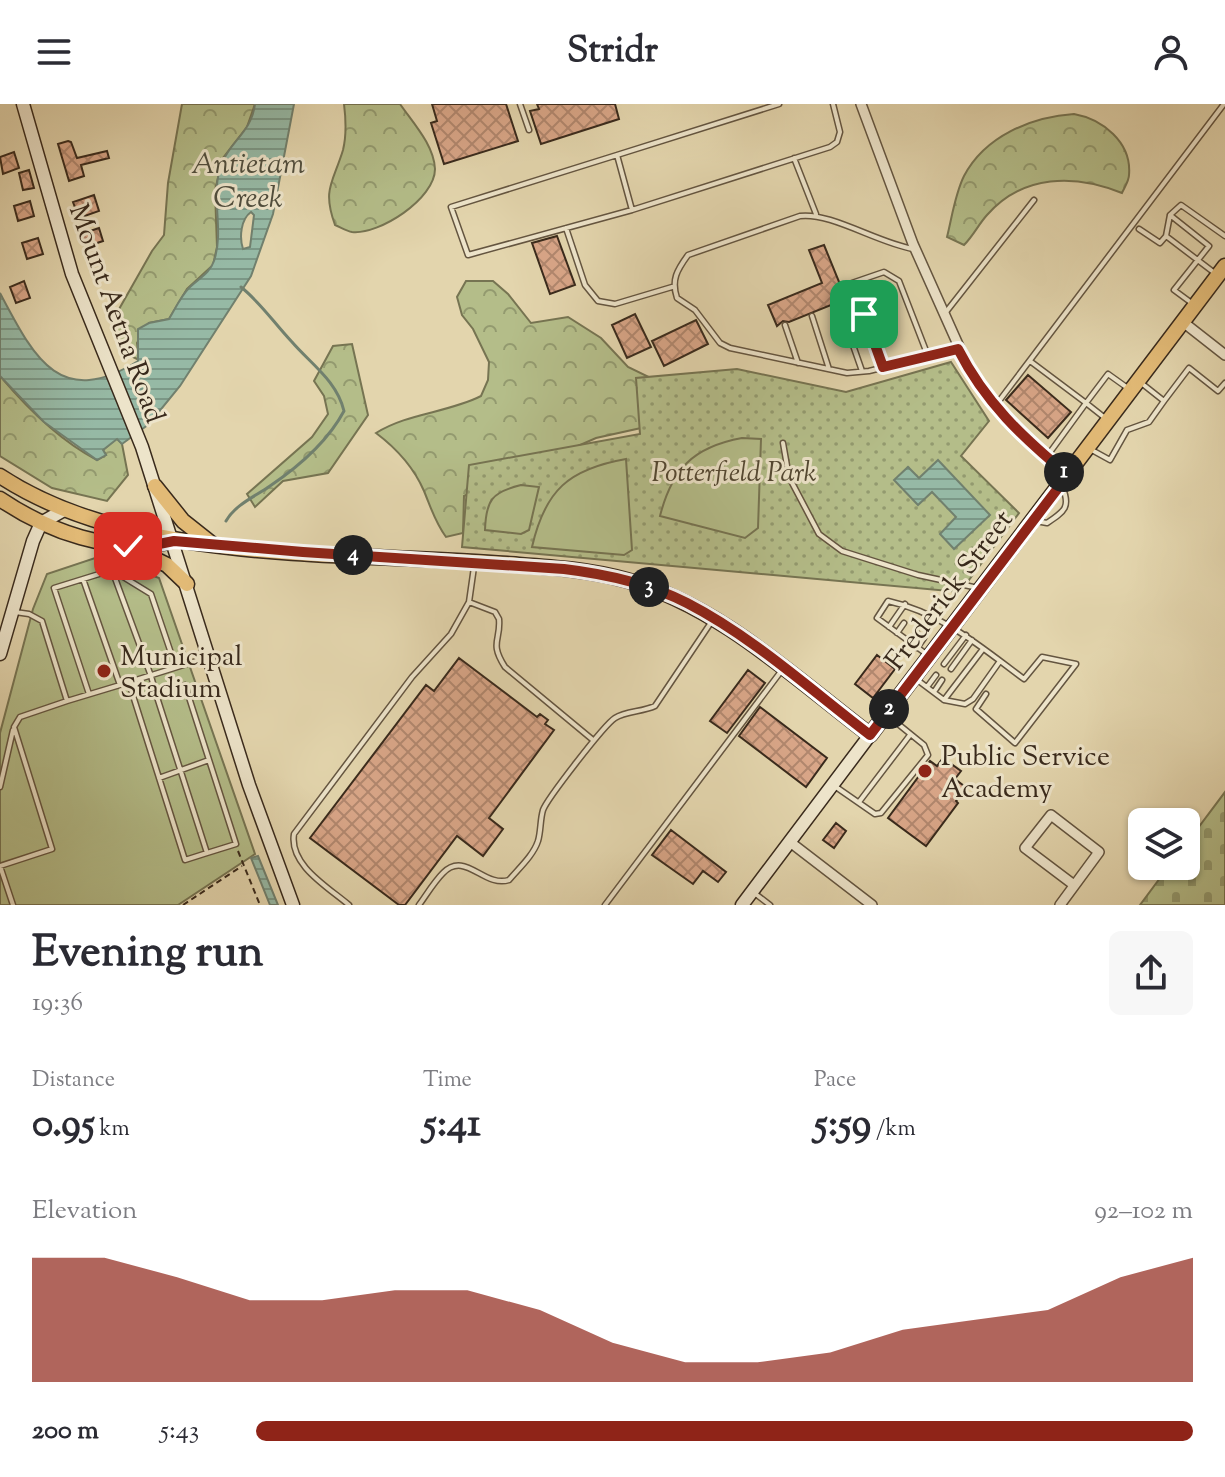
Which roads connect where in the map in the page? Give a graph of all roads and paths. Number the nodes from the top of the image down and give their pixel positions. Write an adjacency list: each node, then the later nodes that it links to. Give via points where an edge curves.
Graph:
1 (23, 104): 49 (street, Mount Aetna Road, via 63,248)
2 (520, 104): 7 (lane)
3 (779, 104): 8 (lane)
4 (833, 104): 9 (lane, via 840,132 837,142)
5 (861, 104): 18 (street)
6 (1224, 104): 31 (lane)
7 (529, 130)
8 (617, 155): 11 (lane); 14 (lane, via 451,207 468,255)
9 (794, 158): 11 (lane); 12 (lane)
10 (1034, 200): 24 (lane)
11 (632, 210): 14 (lane)
12 (816, 214): 18 (lane); 21 (lane, via 688,255)
13 (1170, 215): 16 (lane); 17 (lane, via 1181,205); 19 (lane, via 1209,246)
14 (566, 228): 21 (lane, via 585,285 598,301 615,304)
15 (1139, 229): 16 (lane, via 1160,243)
16 (1166, 236): 19 (lane)
17 (1225, 236)
18 (916, 250): 24 (street)
19 (1198, 260): 20 (lane); 22 (lane, via 1174,290)
20 (1221, 271): 22 (main road, Frederick Street)
21 (673, 286): 32 (lane, via 677,298 695,310 720,343)
22 (1195, 306): 26 (main road, Frederick Street)
23 (840, 308): 35 (lane)
24 (944, 315): 28 (street)
25 (812, 316): 34 (lane)
26 (1183, 322): 29 (street); 37 (main road, Frederick Street)
27 (785, 325): 32 (lane)
28 (958, 349): 30 (lane); 42 (street)
29 (1225, 355)
30 (928, 357): 33 (lane); 33 (lane, via 899,281 884,272 852,283)
31 (1030, 360): 41 (lane); 42 (lane)
32 (798, 363): 34 (lane)
33 (883, 367): 35 (lane)
34 (829, 369): 35 (lane)
35 (862, 371)
36 (1225, 383): 38 (lane)
37 (1135, 385): 40 (lane); 41 (lane, via 1108,374); 43 (main road, Frederick Street)
38 (1218, 391): 39 (lane); 40 (lane, via 1189,368)
39 (1225, 395)
40 (1164, 401): 45 (lane, via 1149,422 1127,430 1110,460)
41 (1086, 403): 43 (lane); 46 (lane)
42 (995, 407): 46 (street)
43 (1108, 421): 45 (main road, Frederick Street)
44 (783, 443): 60 (lane, via 789,477 819,534 842,551)
45 (1088, 447): 48 (main road, Frederick Street)
46 (1046, 457): 48 (street)
47 (0, 476): 51 (main road)
48 (1064, 479): 60 (main road, Frederick Street)
49 (155, 486): 53 (street, Mount Aetna Road); 54 (main road, via 183,521)
50 (0, 499): 52 (main road)
51 (64, 510): 52 (street); 53 (main road)
52 (41, 523): 55 (main road); 63 (street)
53 (174, 541): 54 (main road); 55 (main road); 59 (street, Mount Aetna Road)
54 (213, 544): 56 (main road)
55 (128, 546): 59 (main road, via 167,565)
56 (474, 561): 61 (lane); 65 (main road, via 598,573 656,590)
57 (112, 570): 58 (lane); 81 (lane); 81 (lane, via 151,594 171,653)
58 (83, 577): 91 (lane); 94 (lane, via 54,588)
59 (187, 584): 80 (street, Mount Aetna Road)
60 (981, 588): 71 (main road, Frederick Street)
61 (469, 602): 103 (lane, via 495,612 499,619 495,644 505,667); 121 (lane, via 451,634 412,677 294,834 304,866)
62 (905, 604): 64 (lane); 69 (lane); 69 (lane, via 888,601 877,618)
63 (12, 612): 79 (street); 98 (lane, via 42,621)
64 (930, 615): 66 (lane); 67 (lane)
65 (714, 619): 84 (main road); 103 (lane, via 655,706 611,720)
66 (938, 619): 70 (lane); 71 (lane)
67 (925, 622)
68 (904, 623): 72 (lane)
69 (889, 627): 72 (lane)
70 (932, 627)
71 (959, 630): 75 (lane); 82 (main road, Frederick Street)
72 (897, 633): 76 (lane)
73 (917, 633): 76 (lane)
74 (924, 638): 77 (lane)
75 (972, 640): 78 (lane); 85 (lane)
76 (910, 642): 77 (lane)
77 (917, 648): 82 (lane)
78 (983, 649): 83 (lane); 97 (lane)
79 (0, 654)
80 (209, 657): 87 (lane); 120 (street, Mount Aetna Road)
81 (145, 661): 87 (lane)
82 (937, 661): 88 (main road, Frederick Street)
83 (1000, 661): 96 (lane, via 1024,679 1042,657 1076,664 1015,743 976,709); 97 (lane, via 973,699 965,704)
84 (783, 669): 101 (main road); 123 (lane)
85 (951, 669)
86 (936, 675): 92 (lane)
87 (151, 676): 90 (lane); 95 (lane)
88 (914, 677): 92 (lane); 99 (main road, Frederick Street)
89 (942, 680): 93 (lane)
90 (129, 683): 91 (lane); 106 (lane)
91 (120, 685): 94 (lane)
92 (927, 687): 93 (lane)
93 (934, 692): 97 (lane)
94 (89, 694): 98 (lane)
95 (156, 694): 104 (lane, via 185,685); 105 (lane)
96 (986, 694)
97 (944, 700)
98 (67, 701): 100 (lane, via 20,717)
99 (885, 714): 101 (main road, Frederick Street); 102 (lane)
100 (14, 727): 108 (lane); 113 (lane, via 52,849)
101 (870, 735): 107 (street, Frederick Street)
102 (910, 735): 109 (lane); 109 (lane, via 928,755 881,813)
103 (594, 740): 122 (lane, via 543,809 532,853 509,880 491,881 469,866 456,865 444,872)
104 (209, 760): 105 (lane); 111 (lane)
105 (180, 770): 106 (lane); 112 (lane)
106 (159, 778): 112 (lane, via 185,860)
107 (833, 784): 109 (lane); 110 (street, Frederick Street)
108 (0, 787)
109 (859, 802)
110 (790, 842): 116 (street, Frederick Street); 126 (street)
111 (236, 844): 112 (lane); 114 (path)
112 (207, 853)
113 (0, 866): 117 (lane)
114 (242, 866): 118 (path); 119 (path)
115 (1074, 885): 115 (street, via 1025,848 1051,815 1099,852); 127 (street)
116 (752, 892): 124 (street, Frederick Street); 125 (lane)
117 (13, 905)
118 (183, 905)
119 (260, 905)
120 (293, 905)
121 (349, 905)
122 (419, 905)
123 (605, 905)
124 (742, 905)
125 (770, 905)
126 (872, 905)
127 (1060, 905)

